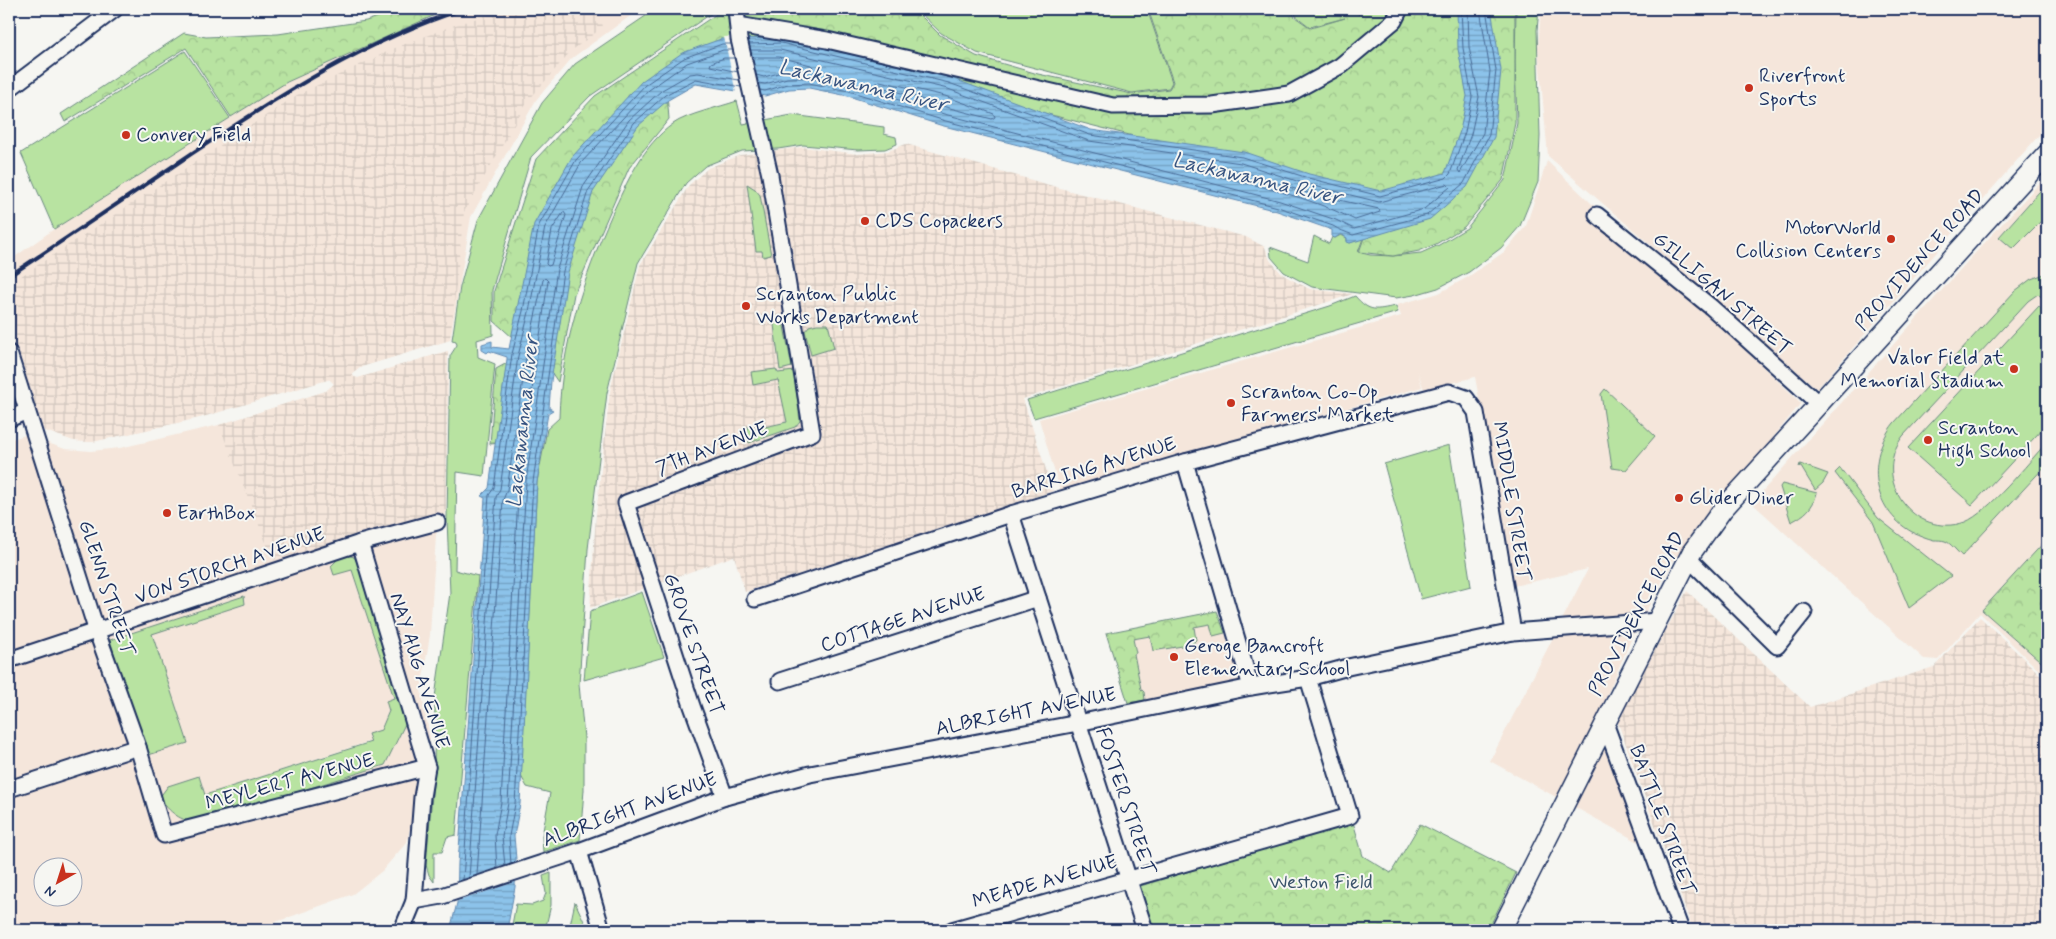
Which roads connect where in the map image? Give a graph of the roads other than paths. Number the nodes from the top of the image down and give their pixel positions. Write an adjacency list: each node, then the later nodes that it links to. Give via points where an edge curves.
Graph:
1 (115, 9): 5 (street)
2 (736, 9): 4 (street)
3 (1400, 9): 4 (street, via 1394,21 1340,66 1289,94 1212,105 1113,106 827,40)
4 (739, 32): 14 (street, 7TH AVENUE, via 770,175 812,433)
5 (9, 89)
6 (2047, 154): 10 (main road, PROVIDENCE ROAD)
7 (1597, 215): 10 (street, GILLIGAN STREET, via 1711,307)
8 (9, 353): 11 (street, GLENN STREET)
9 (1448, 392): 13 (street, BARRING AVENUE); 24 (street, MIDDLE STREET, via 1466,398 1476,412)
10 (1819, 404): 18 (main road, PROVIDENCE ROAD, via 1723,509)
11 (27, 411): 12 (street); 23 (street, GLENN STREET)
12 (9, 419)
13 (1185, 462): 15 (street, BARRING AVENUE); 28 (street)
14 (626, 503): 34 (street, GROVE STREET)
15 (1011, 514): 19 (street, FOSTER STREET); 20 (street, BARRING AVENUE)
16 (437, 522): 17 (street, VON STORCH AVENUE)
17 (360, 543): 23 (street, VON STORCH AVENUE); 32 (street, NAY AUG AVENUE)
18 (1688, 558): 21 (street, via 1778,646); 22 (main road, PROVIDENCE ROAD)
19 (1038, 598): 27 (street, COTTAGE AVENUE); 29 (street, FOSTER STREET)
20 (755, 599)
21 (1804, 612)
22 (1658, 621): 24 (street, ALBRIGHT AVENUE); 30 (main road, PROVIDENCE ROAD)
23 (97, 632): 25 (street, VON STORCH AVENUE); 31 (street, GLENN STREET)
24 (1513, 632): 26 (street, ALBRIGHT AVENUE)
25 (9, 660)
26 (1308, 678): 28 (street, ALBRIGHT AVENUE); 37 (street, MEADE AVENUE, via 1350,816)
27 (780, 681)
28 (1251, 687): 29 (street, ALBRIGHT AVENUE)
29 (1078, 723): 34 (street, ALBRIGHT AVENUE, via 810,774); 37 (street, FOSTER STREET)
30 (1605, 723): 43 (main road, PROVIDENCE ROAD); 44 (street, BATTLE STREET)
31 (138, 747): 33 (street); 35 (street, GLENN STREET)
32 (427, 767): 35 (street, MEYLERT AVENUE); 38 (street, NAY AUG AVENUE)
33 (9, 789)
34 (725, 797): 36 (street, ALBRIGHT AVENUE)
35 (164, 835)
36 (579, 851): 38 (street, ALBRIGHT AVENUE, via 442,896); 40 (street)
37 (1128, 879): 41 (street, MEADE AVENUE); 42 (street, FOSTER STREET)
38 (414, 901): 39 (street, NAY AUG AVENUE)
39 (402, 930)
40 (602, 930)
41 (952, 930)
42 (1145, 930)
43 (1501, 930)
44 (1681, 930)

